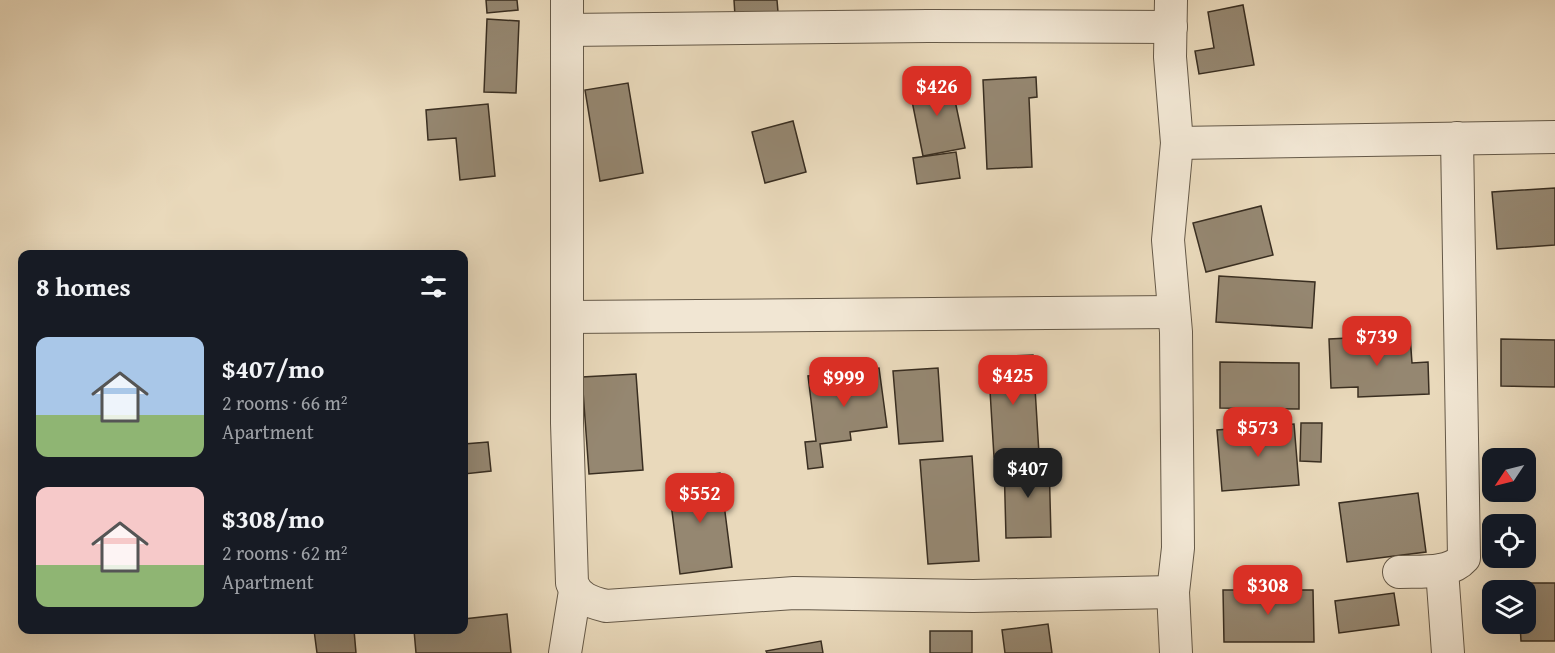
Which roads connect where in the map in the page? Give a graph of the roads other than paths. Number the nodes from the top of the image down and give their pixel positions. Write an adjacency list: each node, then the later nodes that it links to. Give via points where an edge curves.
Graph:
1 (1171, 13): 2 (street, via 928,26); 5 (street, via 1170,57)
2 (567, 15): 7 (street)
3 (1555, 137): 4 (street)
4 (1457, 138): 5 (street); 8 (street, via 1464,558)
5 (1177, 143): 6 (street, via 1168,240)
6 (1174, 312): 7 (street); 11 (street, via 1178,548)
7 (567, 317): 10 (street, via 570,526)
8 (1442, 570): 9 (street); 14 (street)
9 (1399, 572)
10 (575, 591): 11 (street, via 584,599 606,606 794,593 973,596); 12 (street)
11 (1173, 592): 13 (street)
12 (565, 653)
13 (1176, 653)
14 (1448, 653)

